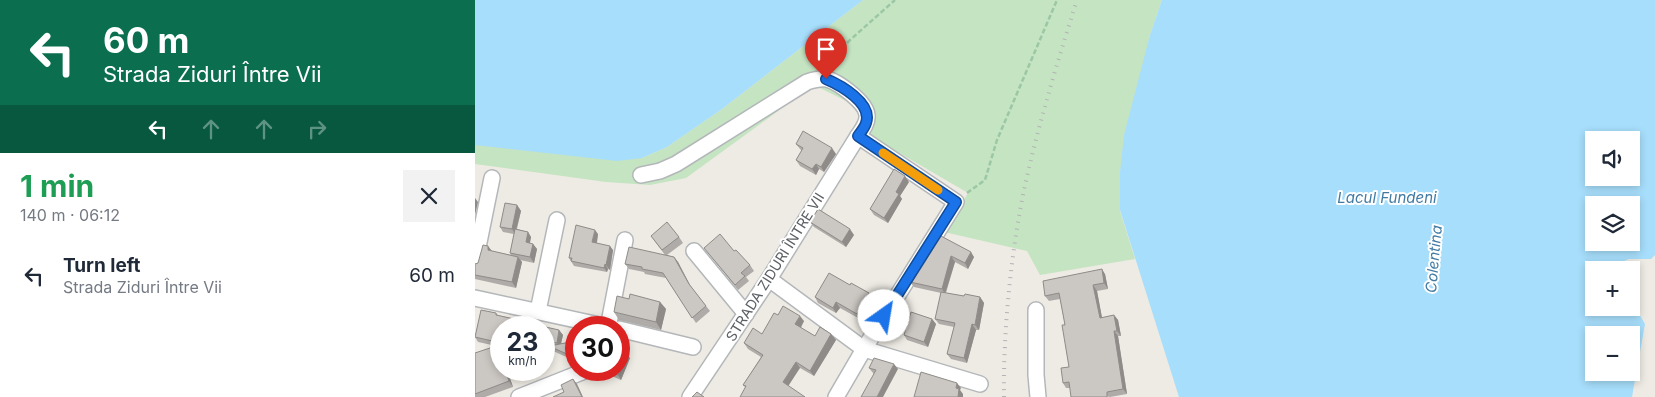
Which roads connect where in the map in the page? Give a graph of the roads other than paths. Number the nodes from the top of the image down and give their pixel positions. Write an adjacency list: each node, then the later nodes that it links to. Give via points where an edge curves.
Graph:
1 (858, 136): 2 (street, STRADA ZIDURI ÎNTRE VII, via 867,115 860,101 837,84 815,79 677,164); 8 (street, STRADA ZIDURI ÎNTRE VII); 17 (street, via 956,202)
2 (641, 176)
3 (492, 178): 7 (street)
4 (557, 220): 11 (street)
5 (625, 240): 13 (street)
6 (693, 251): 12 (street)
7 (475, 262)
8 (769, 279): 12 (street, STRADA ZIDURI ÎNTRE VII); 17 (street)
9 (475, 298): 11 (street)
10 (1036, 310): 23 (street)
11 (538, 311): 14 (street)
12 (746, 314): 21 (street, STRADA ZIDURI ÎNTRE VII)
13 (614, 316)
14 (565, 317)
15 (630, 332): 16 (street)
16 (693, 347)
17 (864, 348): 19 (street); 22 (street)
18 (565, 379): 20 (street)
19 (980, 384)
20 (519, 397)
21 (690, 397)
22 (836, 397)
23 (1037, 397)

